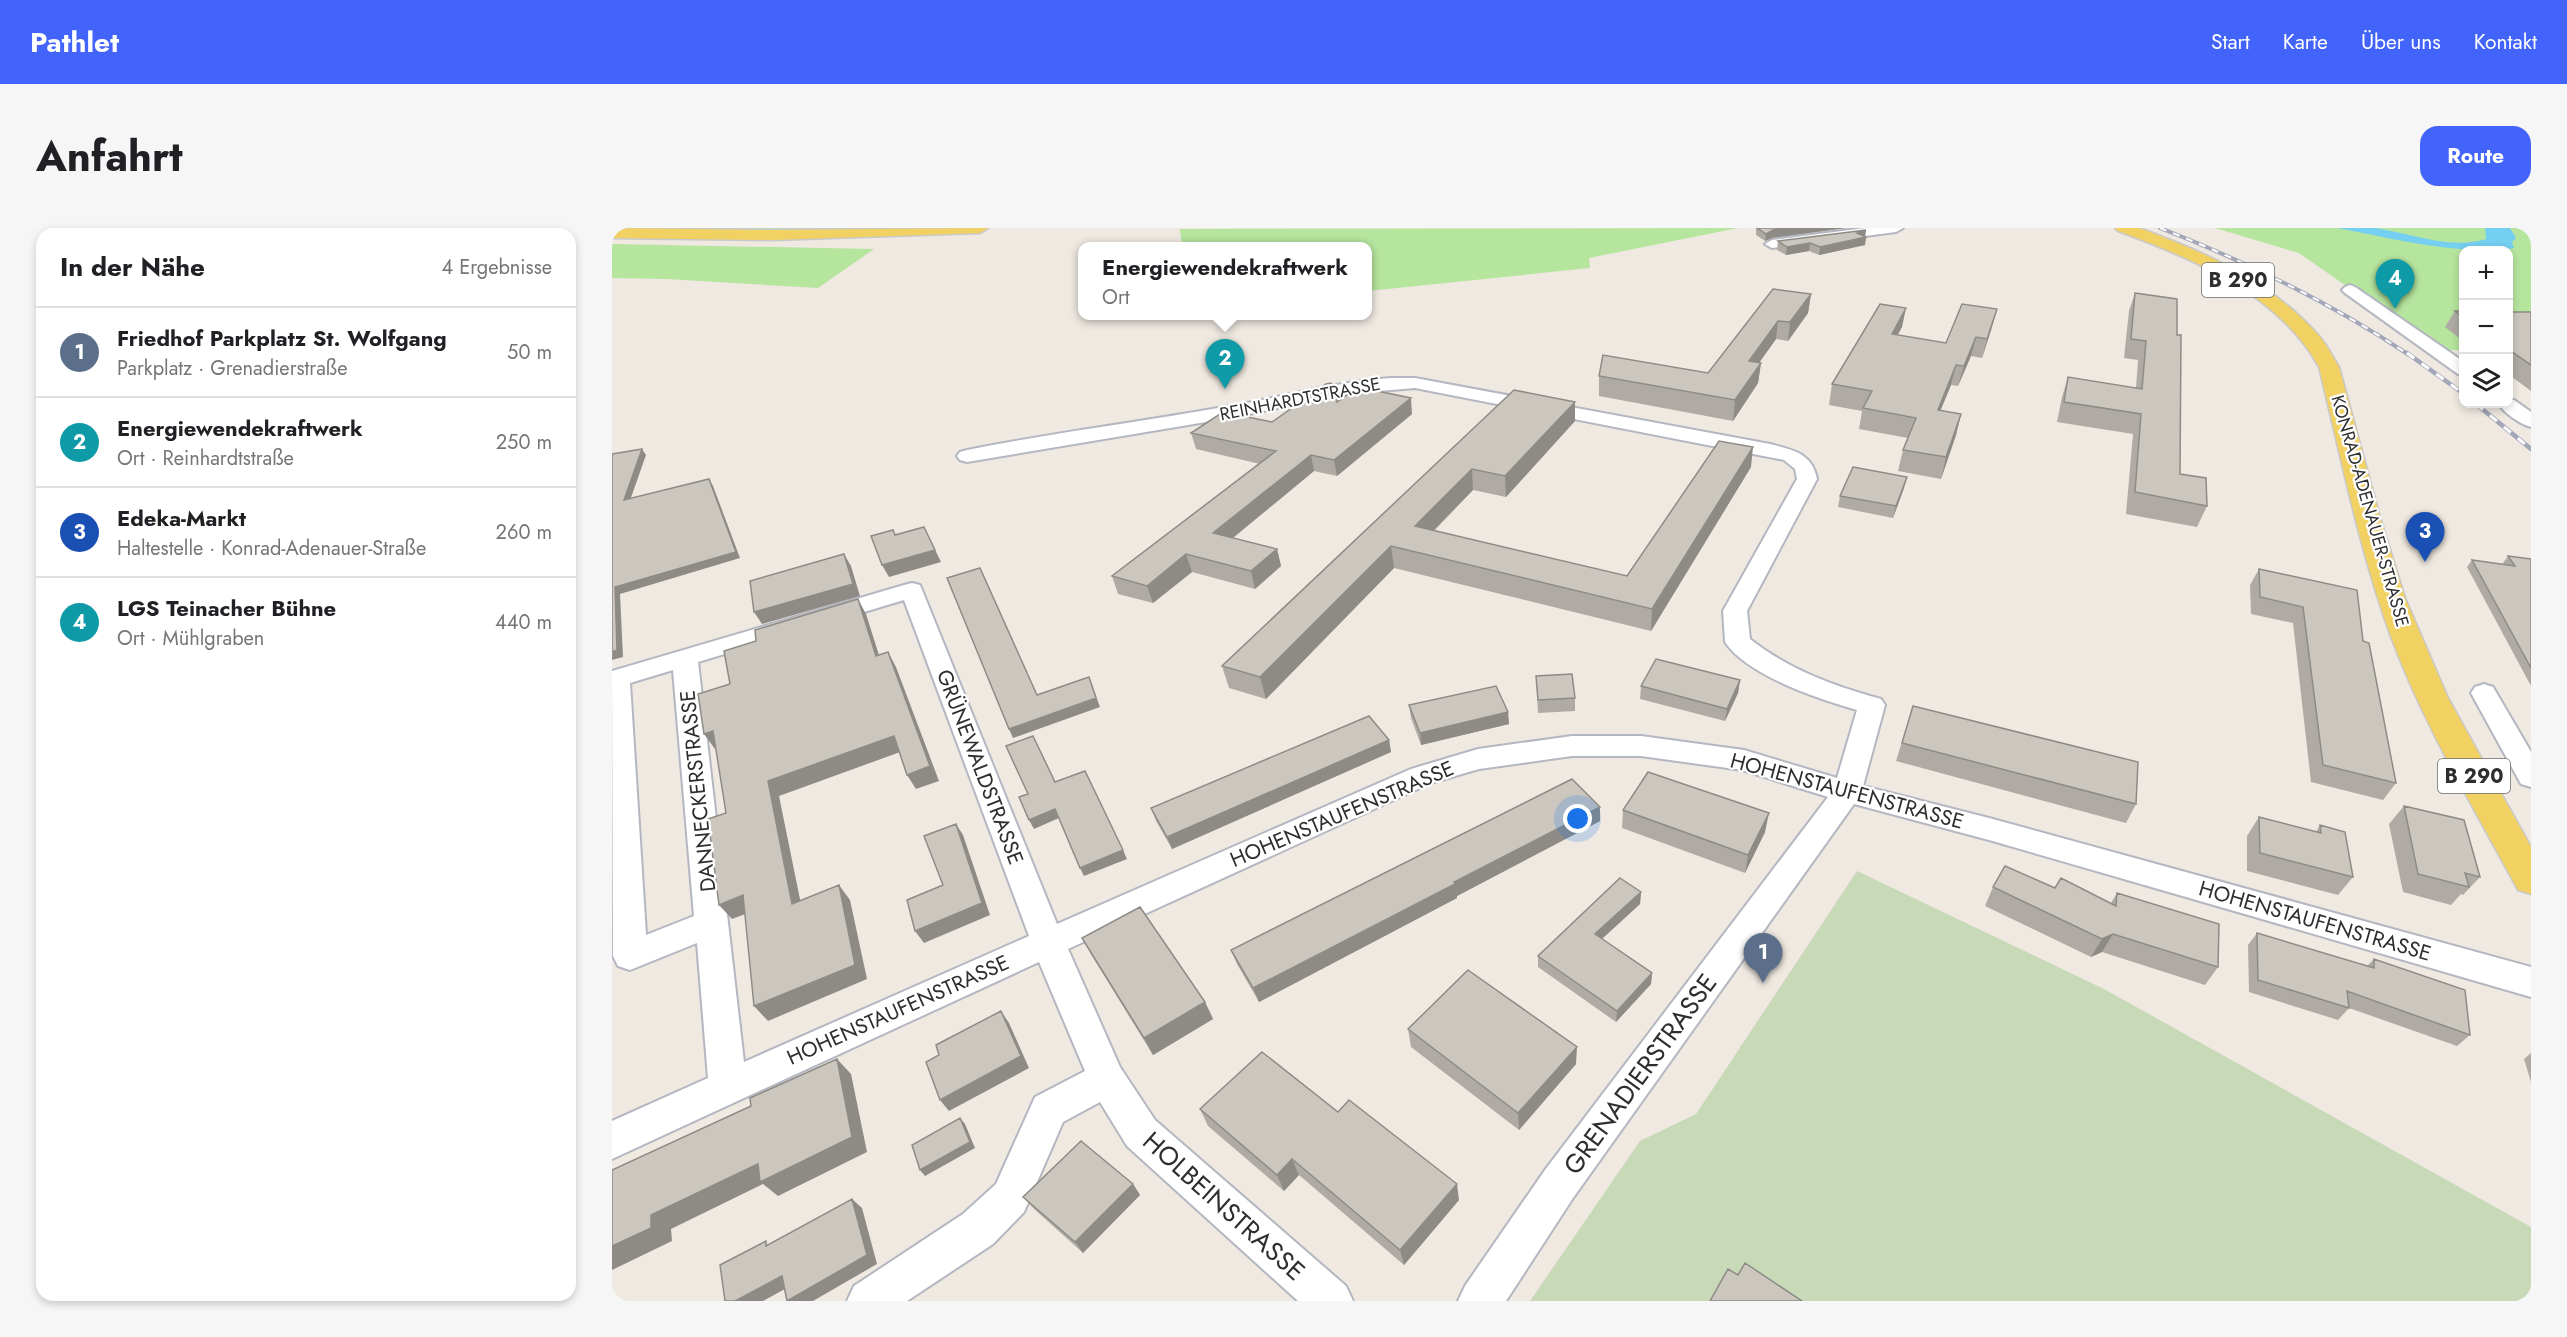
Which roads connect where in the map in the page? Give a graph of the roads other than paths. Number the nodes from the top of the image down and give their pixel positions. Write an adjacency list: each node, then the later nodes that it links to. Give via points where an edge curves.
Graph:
1 (980, 228): 4 (main road, via 773,235)
2 (1896, 228): 5 (street)
3 (2123, 228): 16 (main road, KONRAD-ADENAUER-STRASSE / B 290, via 2209,263 2241,282 2284,313 2329,367 2389,590 2419,670)
4 (612, 232)
5 (1772, 244)
6 (2350, 290): 7 (street)
7 (2459, 367)
8 (2513, 408): 9 (street)
9 (2531, 421)
10 (967, 456): 15 (street, REINHARDTSTRASSE, via 1249,409 1381,382 1414,383 1791,456 1805,467 1807,479 1735,611 1738,642 1760,660 1828,694 1872,705)
11 (685, 658): 12 (street); 17 (street, DANNECKERSTRASSE); 18 (street, GRÜNEWALDSTRASSE, via 912,590)
12 (614, 679): 17 (street, via 630,956)
13 (2484, 693): 14 (street)
14 (2531, 777)
15 (1847, 792): 18 (street, HOHENSTAUFENSTRASSE, via 1744,760 1641,746 1572,746 1478,759 1421,776 1348,807); 19 (street, HOHENSTAUFENSTRASSE); 25 (street, GRENADIERSTRASSE, via 1559,1184)
16 (2531, 880)
17 (711, 923): 21 (street, DANNECKERSTRASSE)
18 (1048, 943): 20 (street, HOLBEINSTRASSE); 21 (street, HOHENSTAUFENSTRASSE)
19 (2531, 982)
20 (1107, 1079): 23 (street, via 1049,1110 1010,1198 978,1229); 24 (street, HOLBEINSTRASSE, via 1141,1133)
21 (728, 1087): 22 (street, HOHENSTAUFENSTRASSE)
22 (612, 1140)
23 (869, 1301)
24 (1331, 1301)
25 (1480, 1301)

